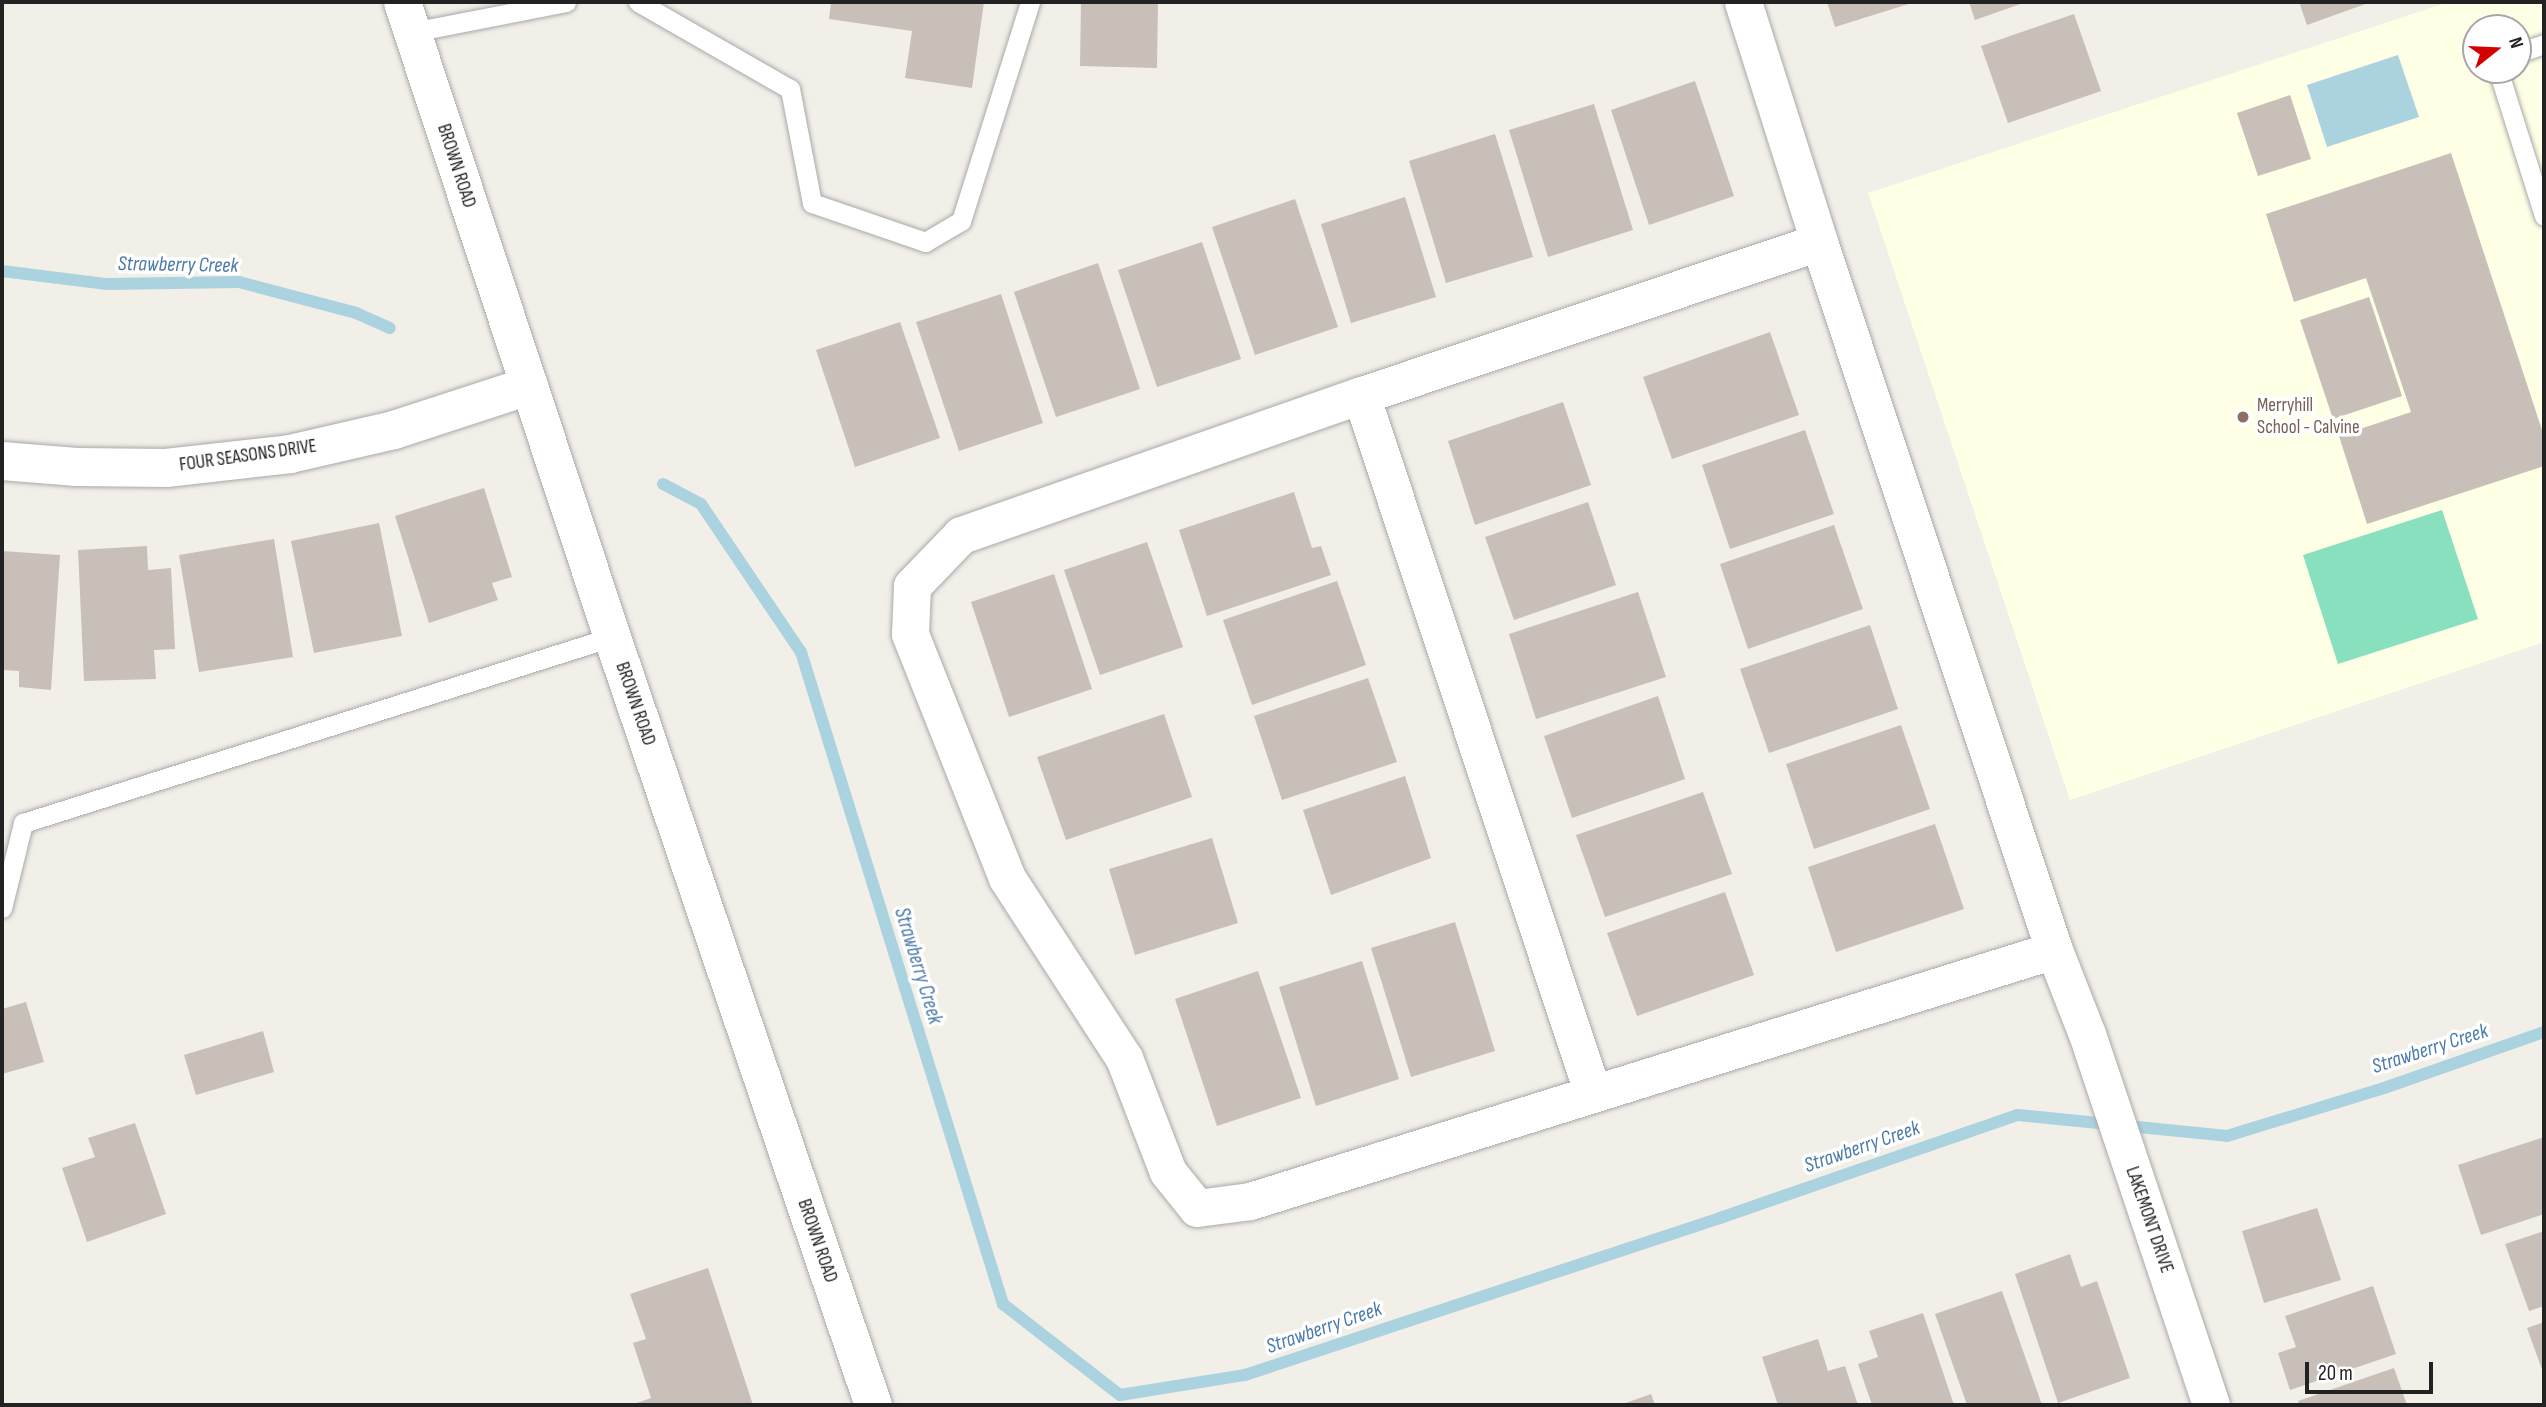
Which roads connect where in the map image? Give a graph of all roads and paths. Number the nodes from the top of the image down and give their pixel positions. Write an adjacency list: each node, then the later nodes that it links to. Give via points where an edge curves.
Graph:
1 (566, 2): 5 (lane)
2 (638, 2): 3 (lane, via 790,89 812,203 925,242 961,220)
3 (1031, 2)
4 (1743, 2): 8 (street, LAKEMONT DRIVE)
5 (407, 17): 9 (street, BROWN ROAD)
6 (2502, 84): 7 (lane)
7 (2544, 216)
8 (1819, 242): 10 (street); 14 (street, LAKEMONT DRIVE)
9 (529, 386): 11 (street, FOUR SEASONS DRIVE, via 394,430 290,454 166,468); 12 (street, BROWN ROAD)
10 (1361, 395): 15 (street); 15 (street, via 961,535 912,586 911,634 1007,878 1124,1058 1168,1172 1197,1208 1250,1201)
11 (2, 461)
12 (612, 637): 13 (lane, via 23,823); 16 (street, BROWN ROAD)
13 (2, 908)
14 (2054, 950): 15 (street); 17 (street, LAKEMONT DRIVE, via 2087,1034)
15 (1593, 1094)
16 (873, 1405)
17 (2211, 1405)

